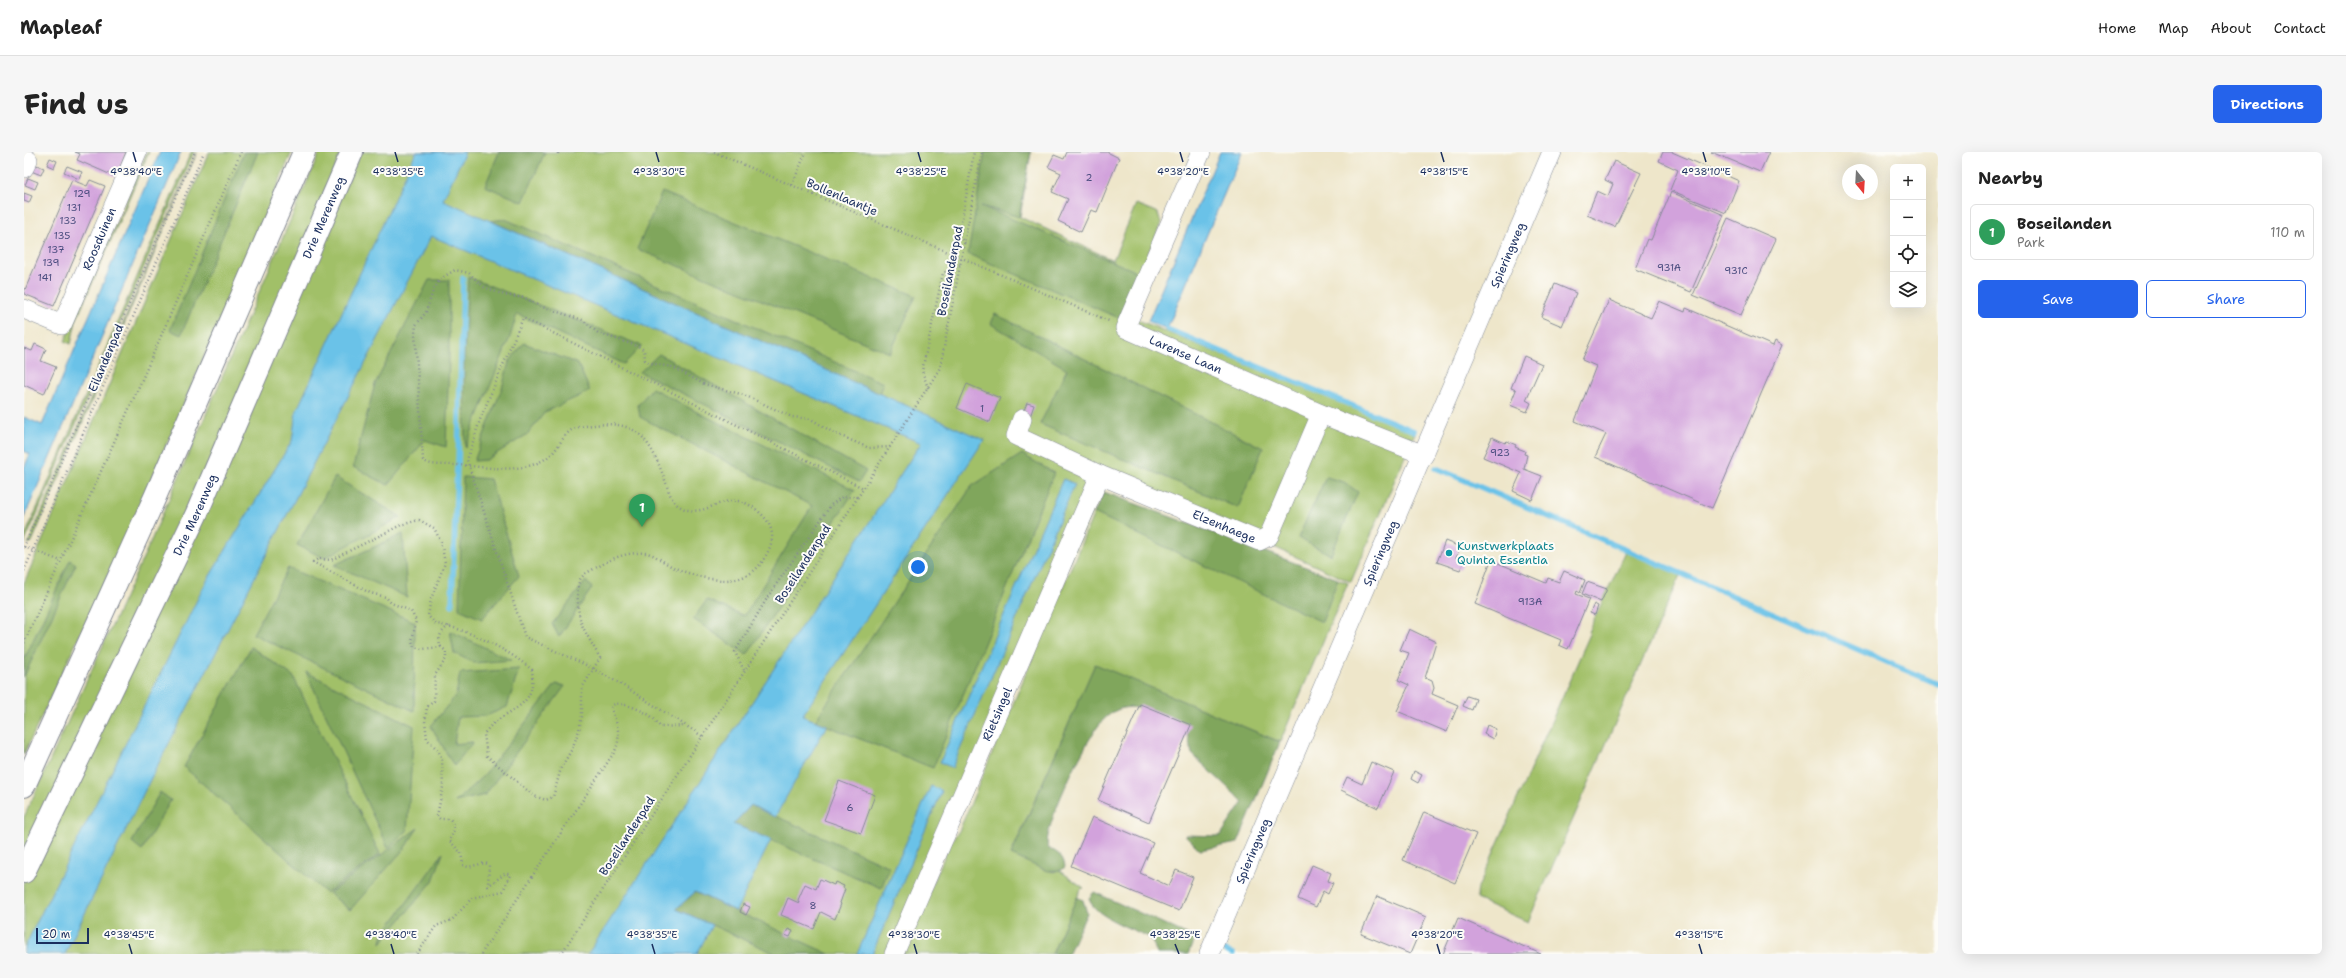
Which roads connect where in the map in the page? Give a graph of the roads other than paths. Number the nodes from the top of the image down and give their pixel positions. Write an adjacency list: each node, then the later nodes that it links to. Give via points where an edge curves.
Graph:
1 (137, 152): 6 (street, Roosduinen, via 62,325)
2 (304, 152): 11 (highway, via 155,497)
3 (352, 152): 12 (highway, Drie Merenweg, via 196,515)
4 (1201, 152): 7 (street, Larense Laan, via 1126,328)
5 (1552, 152): 9 (street, Spieringweg)
6 (24, 309)
7 (1321, 414): 9 (street, Larense Laan); 10 (street, Elzenhaege, via 1269,536 1259,541)
8 (1022, 419): 10 (street, Elzenhaege, via 1016,436)
9 (1424, 455): 14 (street, Spieringweg)
10 (1100, 475): 13 (street, Rietsingel)
11 (24, 786)
12 (24, 872)
13 (894, 954)
14 (1209, 954)

